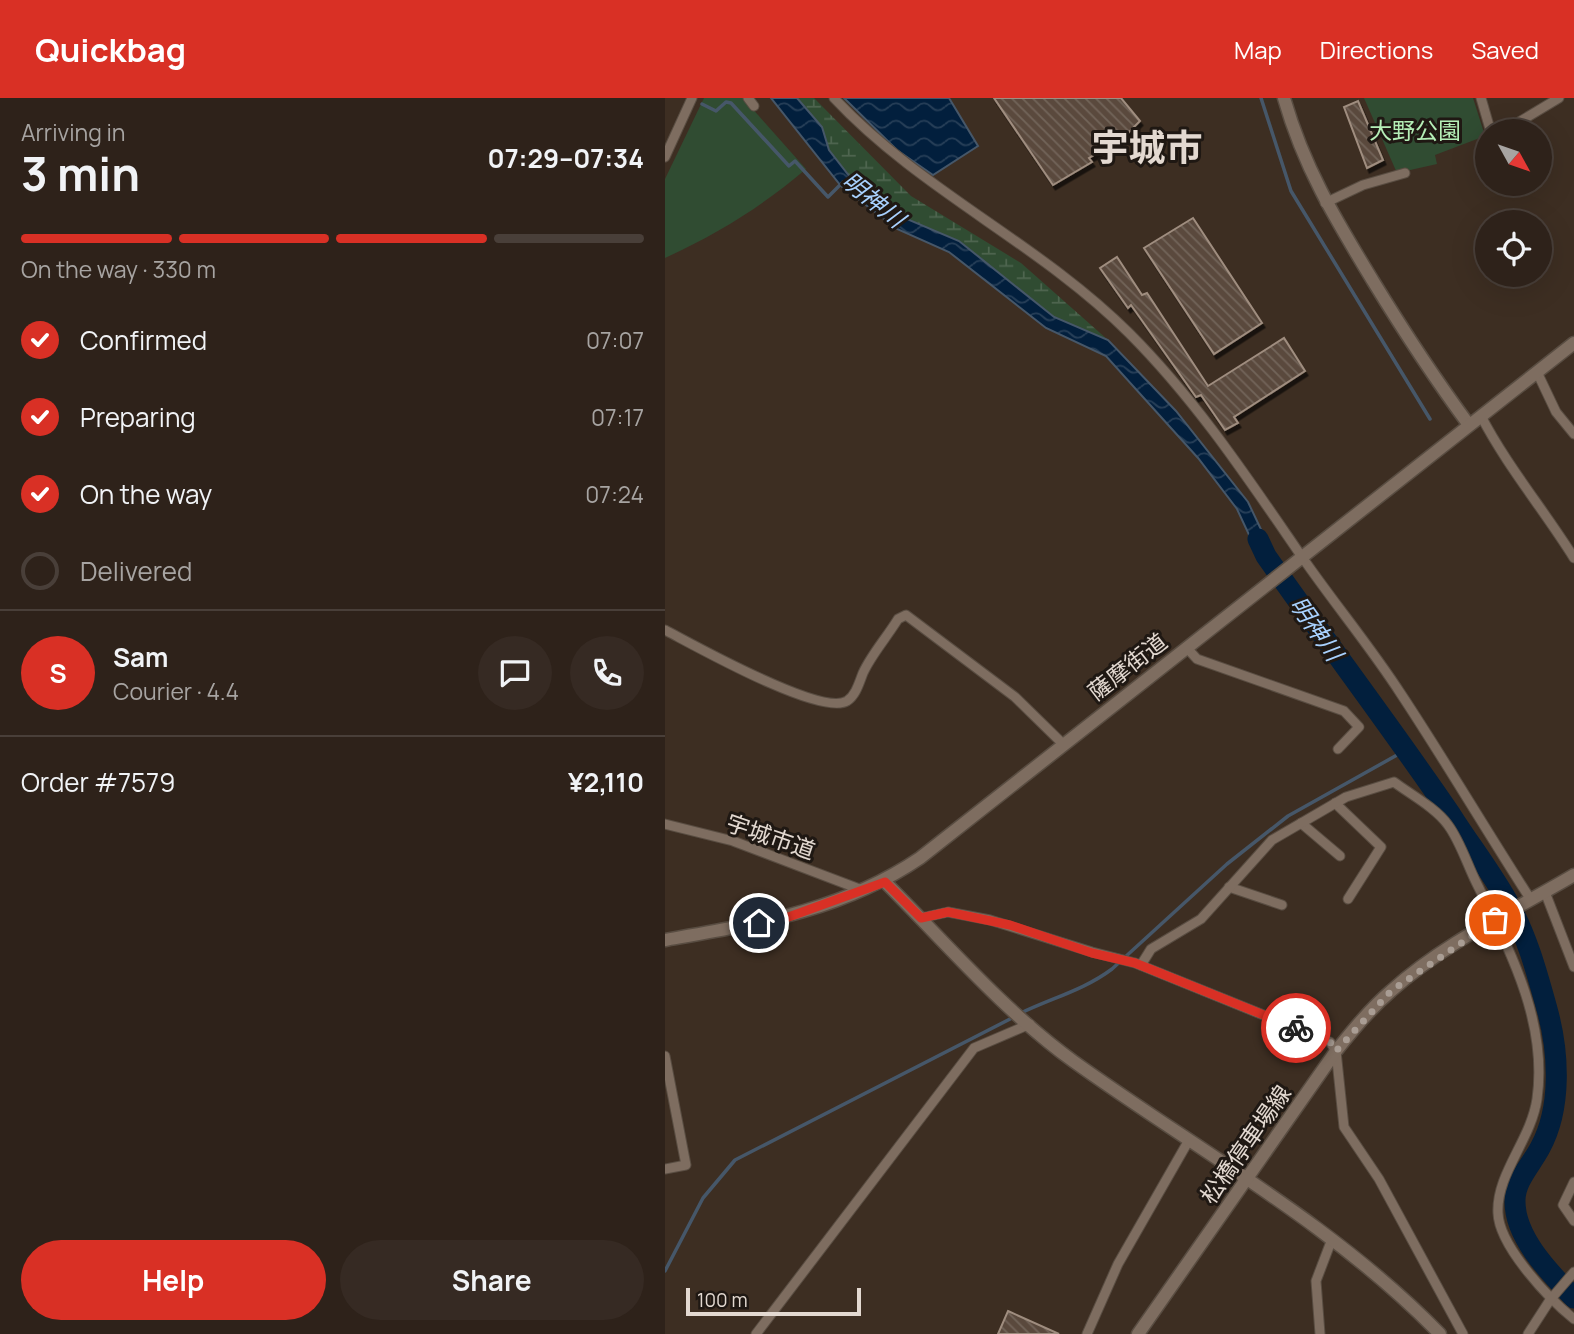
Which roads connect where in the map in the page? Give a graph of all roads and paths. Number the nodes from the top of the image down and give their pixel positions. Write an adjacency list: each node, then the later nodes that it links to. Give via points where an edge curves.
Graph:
1 (692, 98): 8 (street)
2 (834, 98): 17 (street, via 904,163 1030,248 1128,331 1245,469)
3 (1284, 98): 10 (street)
4 (1481, 98): 6 (street)
5 (1559, 98): 7 (street)
6 (1487, 119)
7 (1524, 119)
8 (665, 157)
9 (1405, 173): 10 (street)
10 (1325, 202): 14 (street, via 1404,331)
11 (1574, 343): 12 (street, 薩摩街道)
12 (1537, 372): 13 (street, 薩摩街道); 15 (street, via 1556,412)
13 (1481, 416): 14 (street, 薩摩街道); 16 (street, via 1499,450)
14 (1469, 425): 17 (street, 薩摩街道)
15 (1574, 434)
16 (1574, 558)
17 (1300, 559): 19 (street, 薩摩街道); 32 (street, via 1400,693)
18 (665, 630): 20 (street, via 762,681 842,704 851,699 865,669 898,619 906,615 1007,690)
19 (1186, 647): 20 (street, 薩摩街道); 21 (street, via 1197,659 1344,711 1359,727)
20 (1062, 744): 27 (street, 薩摩街道)
21 (1339, 749)
22 (1335, 803): 23 (street); 31 (street, via 1381,847); 35 (street, via 1394,782 1447,823)
23 (1301, 823): 25 (street); 28 (street, via 1272,840)
24 (665, 824): 29 (street, 宇城市道, via 733,841)
25 (1340, 856)
26 (1574, 875): 30 (street, 松橋停車場線)
27 (885, 882): 29 (street, 薩摩街道); 34 (street)
28 (1229, 887): 33 (street); 37 (street, via 1201,919 1151,949)
29 (862, 890): 36 (street, 薩摩街道, via 783,919)
30 (1545, 892): 32 (street, 松橋停車場線); 38 (street)
31 (1348, 899)
32 (1526, 903): 35 (street, 松橋停車場線)
33 (1282, 905)
34 (921, 918): 37 (street, via 948,912 991,920); 39 (street)
35 (1499, 918): 40 (street, 松橋停車場線, via 1400,983); 49 (street, via 1533,1016 1538,1062 1530,1131 1499,1192 1498,1216 1508,1240)
36 (665, 940)
37 (1138, 964): 40 (street, via 1330,1042)
38 (1574, 967)
39 (1027, 1022): 42 (street, via 1071,1060); 51 (street, via 974,1048)
40 (1336, 1051): 44 (street, 松橋停車場線); 56 (street, via 1344,1127 1379,1179)
41 (665, 1056): 43 (street, via 686,1165)
42 (1189, 1140): 44 (street); 52 (street, via 1118,1264)
43 (665, 1170)
44 (1246, 1179): 47 (street); 53 (street, 松橋停車場線)
45 (1574, 1181): 46 (street, via 1563,1205)
46 (1574, 1221)
47 (1332, 1240): 54 (street, via 1316,1281); 55 (street, via 1401,1295)
48 (1571, 1275): 49 (street)
49 (1551, 1299): 50 (street); 57 (street)
50 (1574, 1319)
51 (756, 1334)
52 (1087, 1334)
53 (1138, 1334)
54 (1320, 1334)
55 (1440, 1334)
56 (1463, 1334)
57 (1528, 1334)

